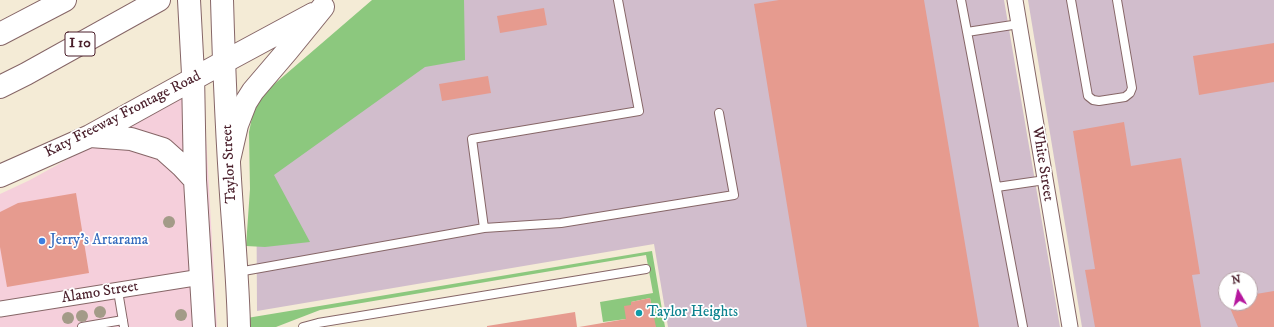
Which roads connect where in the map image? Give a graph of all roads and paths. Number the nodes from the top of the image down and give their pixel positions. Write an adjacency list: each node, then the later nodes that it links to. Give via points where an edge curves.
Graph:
1 (65, 0): 13 (main road)
2 (159, 0): 16 (main road, I 10)
3 (189, 0): 15 (main road)
4 (222, 0): 14 (main road, Taylor Street)
5 (618, 0): 24 (lane, via 639,111 472,139)
6 (961, 0): 12 (lane)
7 (1015, 0): 11 (street, White Street)
8 (1071, 0): 9 (lane, via 1088,96 1099,101 1125,97 1132,88)
9 (1117, 0)
10 (328, 3): 14 (main road, Katy Freeway Frontage Road, via 310,15); 19 (main road, via 252,91 237,125)
11 (1019, 24): 12 (lane); 22 (street, White Street)
12 (967, 32): 23 (lane)
13 (0, 34)
14 (224, 55): 15 (main road, Katy Freeway Frontage Road); 19 (main road, Taylor Street)
15 (193, 74): 18 (main road, Katy Freeway Frontage Road); 21 (main road)
16 (0, 87)
17 (719, 113): 24 (lane, via 734,195 561,223)
18 (90, 136): 20 (main road, Katy Freeway Frontage Road); 21 (main road, via 131,139 163,149)
19 (229, 160): 26 (main road, Taylor Street)
20 (0, 176)
21 (195, 180): 27 (main road)
22 (1045, 180): 23 (lane); 36 (street, White Street)
23 (997, 187): 35 (lane)
24 (484, 228): 26 (lane)
25 (646, 269): 34 (lane)
26 (237, 272): 33 (main road, Taylor Street)
27 (201, 277): 28 (street, Alamo Street); 32 (main road)
28 (118, 291): 29 (street, Alamo Street); 30 (lane)
29 (0, 310)
30 (123, 324): 31 (lane)
31 (82, 327)
32 (204, 327)
33 (239, 327)
34 (303, 327)
35 (1023, 327)
36 (1070, 327)

